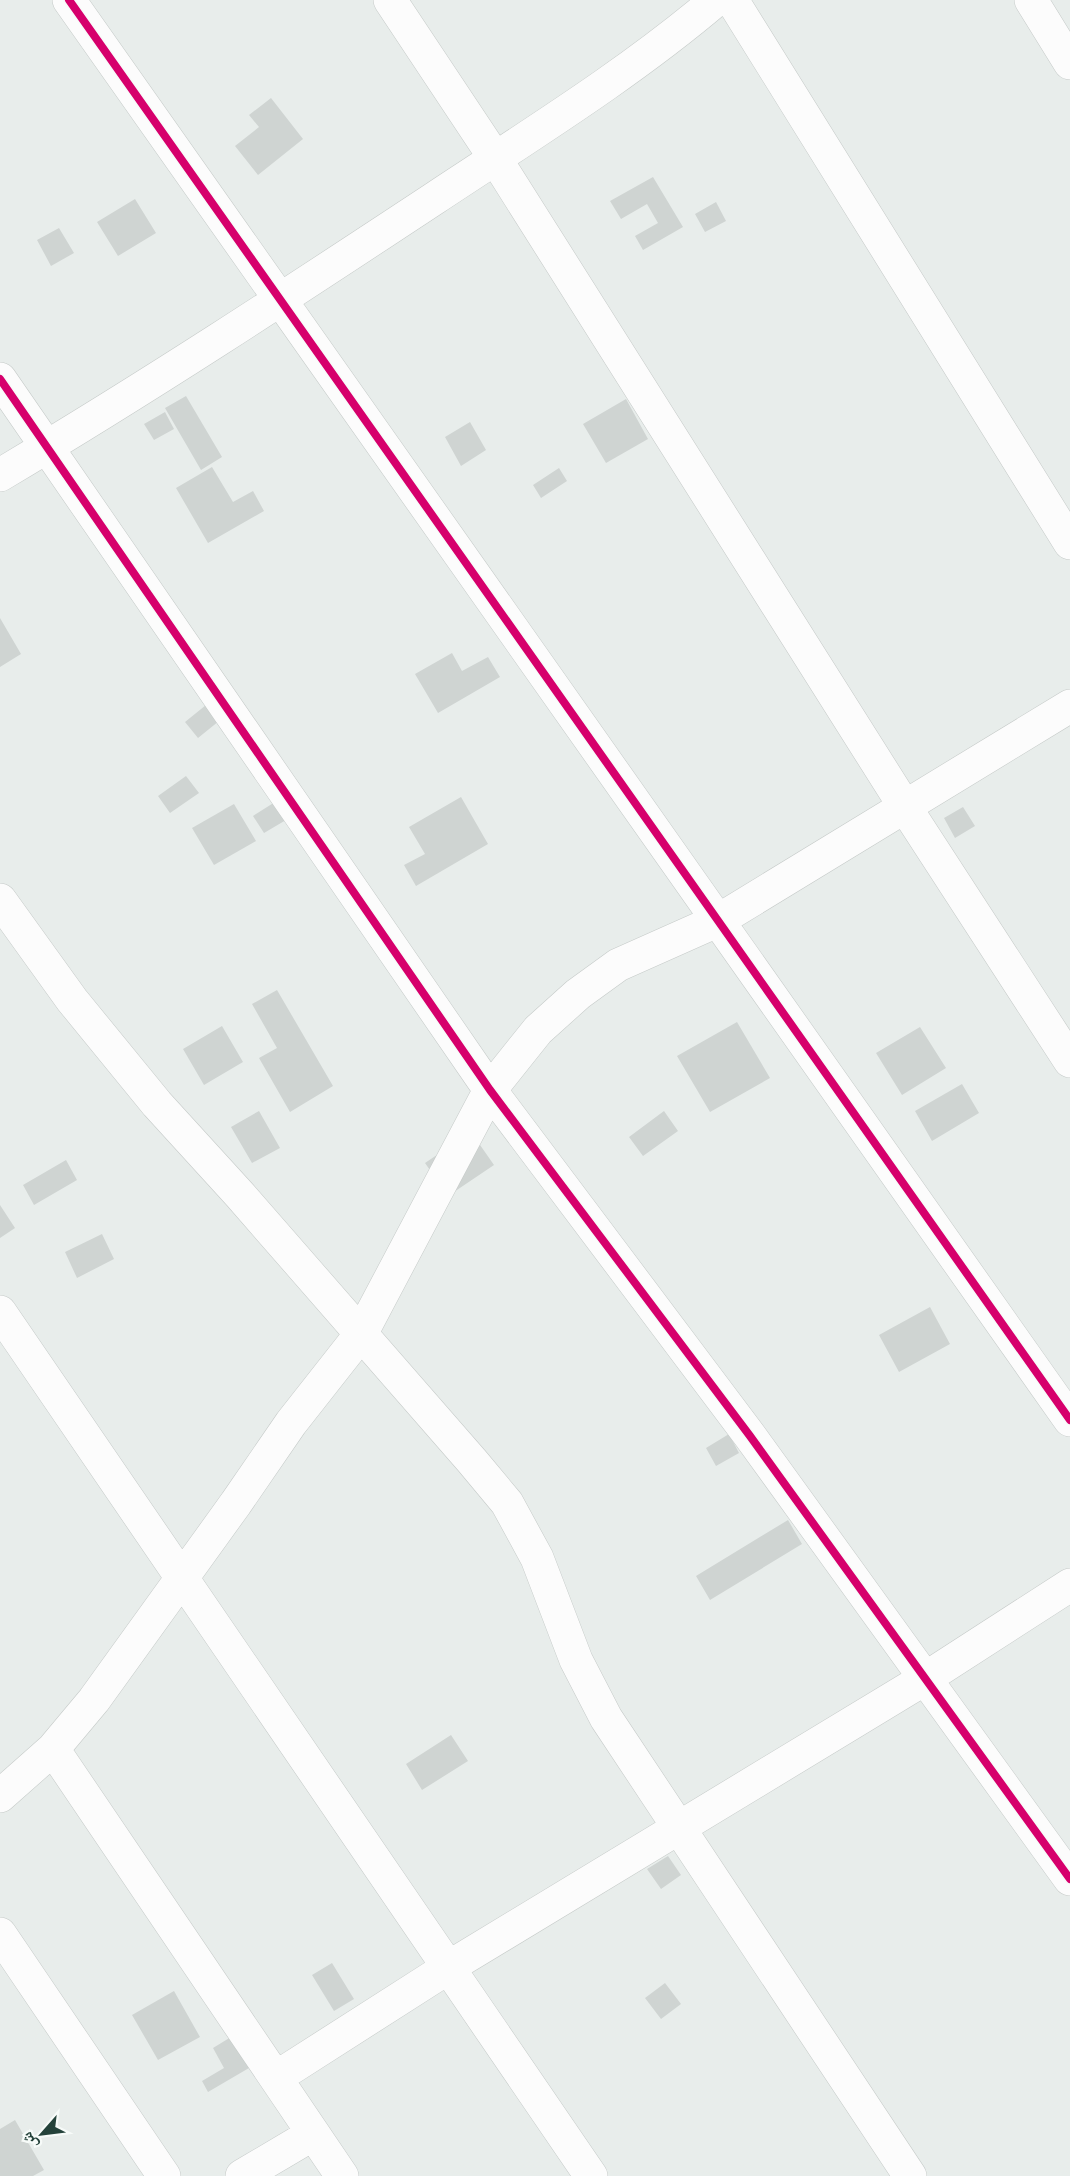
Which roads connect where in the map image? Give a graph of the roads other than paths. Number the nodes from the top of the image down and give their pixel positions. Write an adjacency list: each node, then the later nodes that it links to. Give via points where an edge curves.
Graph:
1 (69, 0): 8 (street)
2 (390, 0): 7 (street)
3 (716, 0): 7 (street, via 650,52)
4 (732, 0): 12 (street)
5 (1031, 0): 6 (street)
6 (1070, 63)
7 (495, 158): 8 (street); 14 (street)
8 (280, 301): 10 (street); 16 (street)
9 (0, 379): 10 (street)
10 (48, 447): 11 (street); 18 (street)
11 (0, 476)
12 (1070, 543)
13 (1070, 706): 14 (street)
14 (905, 807): 16 (street); 17 (street)
15 (0, 900): 20 (street, via 72,1000 157,1104)
16 (719, 920): 18 (street, via 618,965 578,994 538,1030); 22 (street)
17 (1070, 1061)
18 (490, 1090): 20 (street); 25 (street)
19 (0, 1312): 21 (street)
20 (360, 1334): 23 (street, via 291,1423); 28 (street, via 507,1503 537,1558 576,1660 606,1718)
21 (11, 1350): 23 (street)
22 (1070, 1420)
23 (183, 1577): 26 (street, via 94,1700); 31 (street)
24 (1070, 1585): 25 (street)
25 (926, 1678): 28 (street); 29 (street)
26 (53, 1749): 27 (street); 32 (street)
27 (0, 1796)
28 (679, 1827): 31 (street); 38 (street)
29 (1070, 1879)
30 (0, 1934): 34 (street)
31 (449, 1967): 32 (street); 37 (street)
32 (277, 2077): 33 (street)
33 (313, 2134): 35 (street); 36 (street)
34 (164, 2176)
35 (242, 2176)
36 (342, 2176)
37 (591, 2176)
38 (910, 2176)

